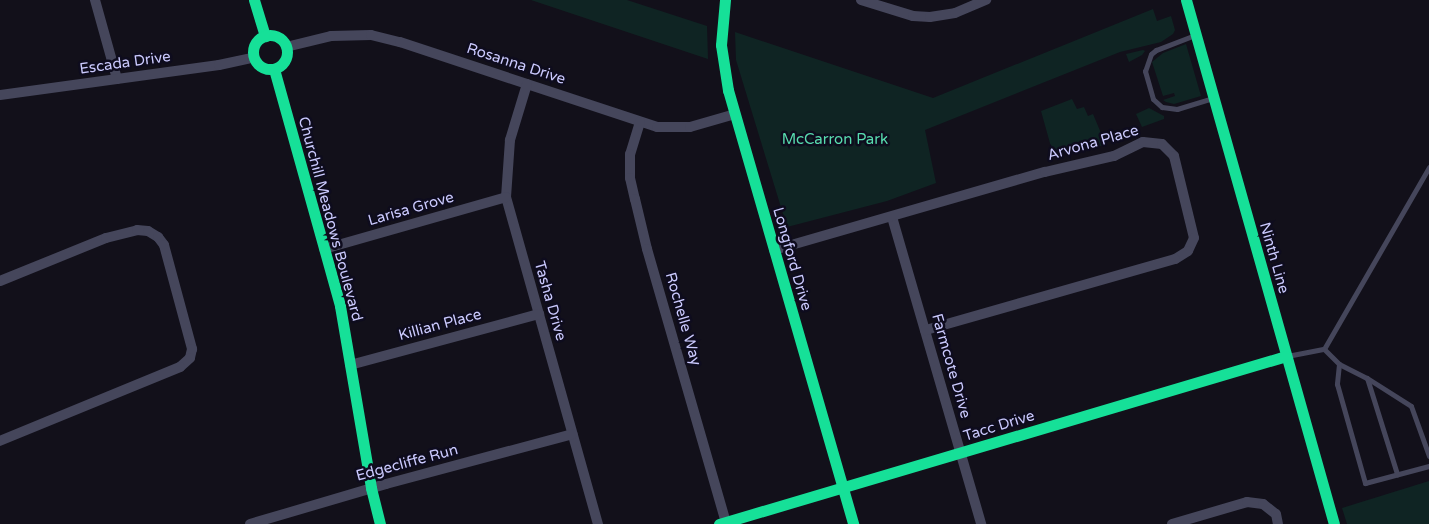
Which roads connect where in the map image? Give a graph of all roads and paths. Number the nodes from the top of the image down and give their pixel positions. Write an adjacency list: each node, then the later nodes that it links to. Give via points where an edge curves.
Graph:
1 (95, 0): 12 (street)
2 (254, 0): 8 (street)
3 (725, 0): 16 (street, Longford Drive, via 722,60)
4 (986, 0): 6 (street, via 955,13 930,17 913,16)
5 (1186, 0): 7 (street, Ninth Line)
6 (866, 1)
7 (1196, 34): 15 (street, Ninth Line); 15 (lane, via 1156,50 1149,58 1146,73 1153,99 1165,108 1177,109)
8 (265, 36): 9 (street, via 278,37); 10 (street, via 254,47)
9 (286, 47): 11 (street, via 285,60); 13 (street, Rosanna Drive, via 330,36 371,35)
10 (254, 58): 11 (street, via 262,68); 12 (street, Escada Drive)
11 (274, 69): 21 (street, Churchill Meadows Boulevard)
12 (117, 79): 14 (street, Escada Drive)
13 (528, 84): 17 (street, Rosanna Drive); 19 (street, Tasha Drive, via 510,140)
14 (0, 95)
15 (1214, 98): 27 (street, Ninth Line)
16 (734, 114): 17 (street, Rosanna Drive, via 681,128); 22 (street, Longford Drive)
17 (640, 122): 39 (street, Rochelle Way, via 630,154 633,192)
18 (1429, 167): 26 (lane)
19 (506, 197): 21 (street, Larisa Grove); 24 (street, Tasha Drive)
20 (892, 217): 22 (street, Arvona Place); 25 (street, Farmcote Drive); 25 (street, Arvona Place, via 1045,172 1114,156 1143,142 1162,144 1174,156 1194,238 1188,251 1175,258)
21 (324, 249): 29 (street, Churchill Meadows Boulevard, via 340,306)
22 (774, 250): 38 (street, Longford Drive)
23 (0, 281): 32 (street, via 106,238 132,231 148,231 164,245 192,348 190,358 180,367)
24 (539, 314): 29 (street, Killian Place); 31 (street, Tasha Drive)
25 (925, 330): 33 (street, Farmcote Drive)
26 (1324, 349): 27 (lane); 28 (lane)
27 (1286, 356): 33 (street, Tacc Drive); 47 (street, Ninth Line)
28 (1339, 364): 30 (lane); 36 (lane, via 1337,384 1365,483)
29 (350, 365): 37 (street, Churchill Meadows Boulevard)
30 (1367, 378): 34 (lane, via 1411,406); 36 (lane)
31 (572, 434): 37 (street, Edgecliffe Run); 42 (street, Tasha Drive)
32 (0, 441)
33 (961, 453): 38 (street, Tacc Drive); 44 (street, Farmcote Drive)
34 (1429, 456)
35 (1429, 466): 36 (lane)
36 (1397, 474)
37 (371, 488): 40 (street, Edgecliffe Run); 41 (street, Churchill Meadows Boulevard)
38 (843, 488): 39 (street, Tacc Drive); 43 (street, Longford Drive)
39 (723, 523)
40 (250, 524)
41 (380, 524)
42 (598, 524)
43 (853, 524)
44 (981, 524)
45 (1172, 524): 46 (street, via 1247,502 1264,504 1276,514)
46 (1278, 524)
47 (1334, 524)

